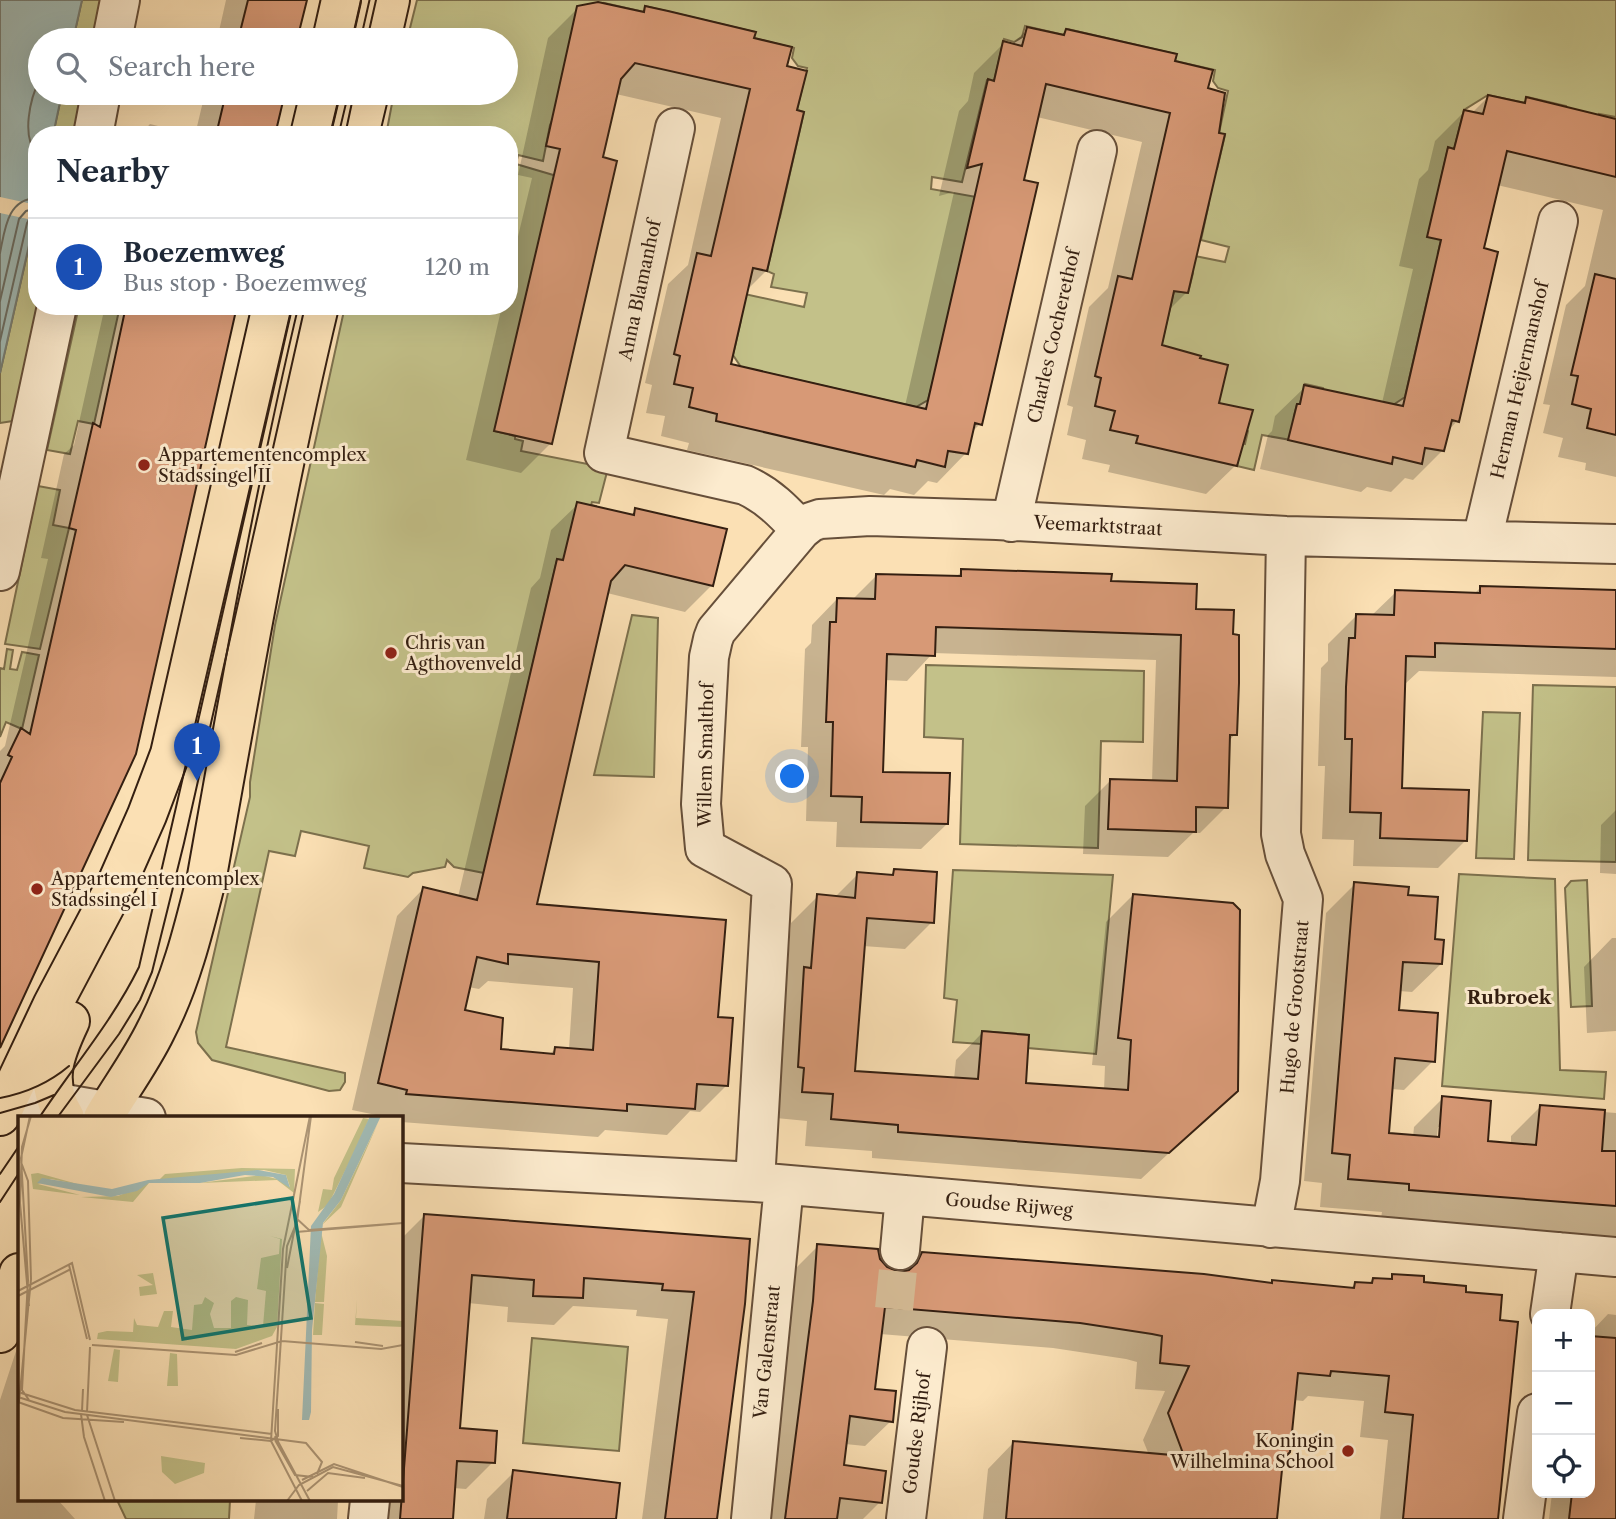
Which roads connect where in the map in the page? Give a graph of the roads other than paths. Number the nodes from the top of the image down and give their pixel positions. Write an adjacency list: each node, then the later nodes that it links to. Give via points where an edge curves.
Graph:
1 (120, 0): 4 (street)
2 (341, 0): 5 (main road)
3 (390, 0): 6 (main road)
4 (114, 28)
5 (335, 28)
6 (384, 28)
7 (99, 105): 10 (street)
8 (317, 105): 11 (main road)
9 (366, 105): 12 (main road)
10 (95, 126)
11 (312, 126)
12 (361, 126)
13 (675, 128): 20 (street, Anna Blamanhof, via 604,453 745,485 777,504)
14 (1097, 150): 19 (street, Charles Cocherethof)
15 (1558, 221): 22 (street, Herman Heijermanshof)
16 (55, 315): 24 (street)
17 (270, 315): 25 (main road, via 170,754 117,883 53,1004)
18 (317, 315): 26 (main road, via 257,594 200,905 182,968 157,1029)
19 (1011, 522): 20 (street, Veemarktstraat, via 844,517 811,522); 21 (street, Veemarktstraat)
20 (801, 530): 29 (street, Willem Smalthof, via 716,631 709,657 701,804 705,848 772,884)
21 (1286, 536): 22 (street, Veemarktstraat); 31 (street, Hugo de Grootstraat, via 1281,834 1303,899 1280,1181)
22 (1482, 540): 23 (street, Veemarktstraat)
23 (1616, 544)
24 (0, 571)
25 (28, 1108): 26 (street)
26 (105, 1114): 27 (street)
27 (126, 1116)
28 (402, 1163): 29 (street, Goudse Rijweg)
29 (769, 1184): 30 (street, Goudse Rijweg); 40 (street, Van Galenstraat)
30 (905, 1195): 31 (street, Goudse Rijweg); 32 (street)
31 (1271, 1227): 33 (street, Goudse Rijweg)
32 (900, 1250)
33 (1559, 1252): 34 (street, Goudse Rijweg); 36 (street)
34 (1616, 1257)
35 (18, 1276): 37 (main road)
36 (1551, 1309)
37 (0, 1333)
38 (927, 1347): 41 (street, Goudse Rijhof)
39 (1534, 1435): 42 (street)
40 (751, 1519)
41 (906, 1519)
42 (1523, 1519)

